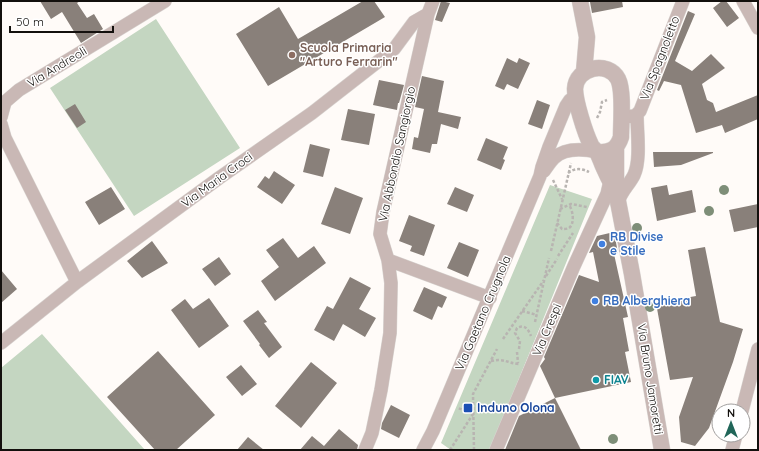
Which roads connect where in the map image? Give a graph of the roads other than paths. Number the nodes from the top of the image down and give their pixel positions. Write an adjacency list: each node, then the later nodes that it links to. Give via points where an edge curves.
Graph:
1 (165, 1): 14 (street, Via Andreoli, via 19,90 5,102)
2 (432, 1): 6 (street, Via Abbondio Sangiorgio)
3 (580, 1): 8 (street)
4 (683, 1): 12 (street, Via Spagnoletto)
5 (743, 1): 7 (street)
6 (428, 14): 21 (street, Via Abbondio Sangiorgio, via 383,212 380,234); 22 (street, Via Maria Croci, via 414,22 394,49 312,113)
7 (758, 28)
8 (587, 37): 9 (street); 10 (street)
9 (604, 68): 10 (street); 13 (street, Via Bruno Jamoretti, via 618,78 621,87)
10 (584, 72): 11 (street, Via Bruno Jamoretti, via 575,87)
11 (576, 97): 17 (street, Via Bruno Jamoretti, via 590,143); 18 (street, Via Gaetano Crugnola, via 566,106 549,147 542,167)
12 (637, 115): 13 (street, Via Spagnoletto); 19 (street, Via Spagnoletto, via 637,163 634,174)
13 (621, 117): 16 (street, Via Bruno Jamoretti, via 621,137)
14 (1, 118)
15 (1, 124): 22 (street, via 5,138)
16 (616, 147): 17 (street, via 608,152); 19 (street, Via Bruno Jamoretti)
17 (597, 152): 18 (street, Via Gaetano Crugnola, via 586,150 562,153 554,158); 19 (street, Via Bruno Jamoretti)
18 (546, 178): 23 (street, Via Gaetano Crugnola)
19 (616, 196): 20 (street, Via Spagnoletto, via 607,194); 20 (street, via 615,207); 30 (street, Via Bruno Jamoretti)
20 (595, 210): 29 (street, Via Crespi)
21 (388, 260): 23 (street); 27 (street, Via Abbondio Sangiorgio, via 391,283 390,334 372,433)
22 (77, 282): 24 (street, Via Maria Croci)
23 (490, 298): 28 (street, Via Gaetano Crugnola)
24 (2, 340)
25 (758, 349): 26 (street)
26 (744, 403)
27 (365, 450)
28 (423, 450)
29 (496, 450)
30 (662, 450)

